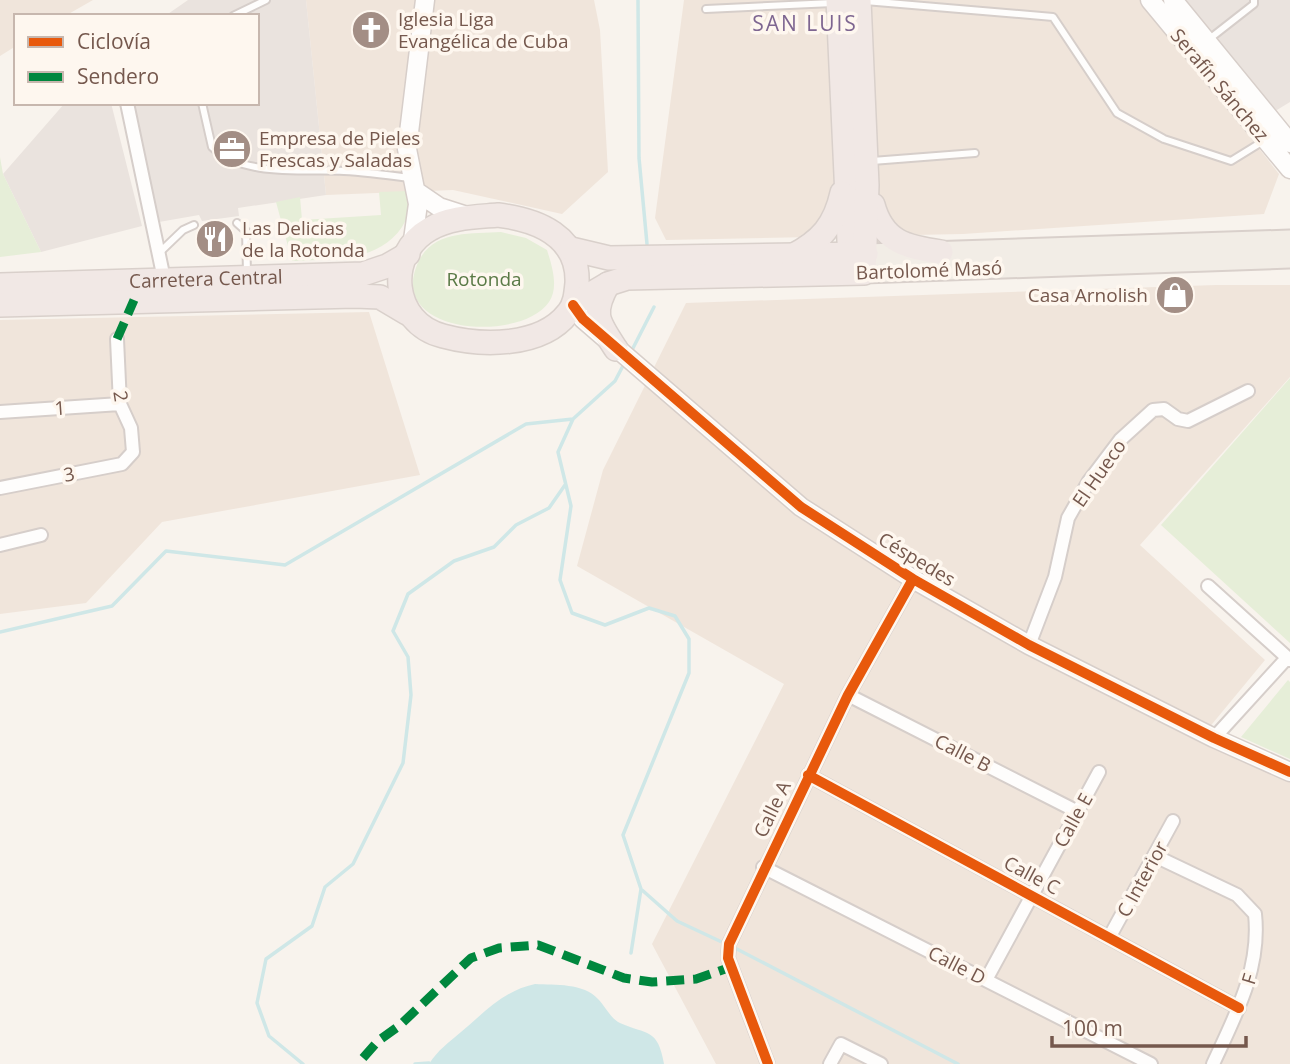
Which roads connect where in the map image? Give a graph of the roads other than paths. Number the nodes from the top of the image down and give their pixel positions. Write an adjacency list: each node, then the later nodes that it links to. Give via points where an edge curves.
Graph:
1 (266, 0): 8 (lane)
2 (425, 0): 16 (street, via 407,149)
3 (1150, 0): 12 (street, Serafín Sánchez)
4 (1173, 0): 9 (street, Serafín Sánchez)
5 (1254, 0): 9 (lane)
6 (849, 1): 7 (lane); 12 (lane, via 1053,17 1117,113 1164,139 1231,161); 14 (highway)
7 (706, 9)
8 (237, 14)
9 (1206, 41): 12 (street, Serafín Sánchez)
10 (127, 105): 25 (street)
11 (202, 105): 16 (lane, via 212,147 231,160 281,170 345,171)
12 (1281, 134): 15 (street, Serafín Sánchez)
13 (975, 153): 14 (lane)
14 (856, 158): 17 (highway); 26 (highway, via 838,213 826,233); 28 (highway)
15 (1290, 169)
16 (414, 185): 18 (street, via 451,213); 23 (street, via 418,215)
17 (867, 185): 24 (highway, via 881,228 890,238 906,247); 28 (highway)
18 (472, 217): 22 (highway, via 498,215 534,222); 23 (highway, via 428,229)
19 (237, 223): 29 (lane, via 246,231)
20 (194, 225): 25 (lane)
21 (1290, 240): 24 (main road, Bartolomé Masó)
22 (571, 249): 26 (highway, Bartolomé Masó, via 609,258); 34 (highway, via 577,277)
23 (410, 250): 29 (highway, Carretera Central, via 387,267 363,274); 35 (highway, via 400,284)
24 (941, 252): 28 (main road, Bartolomé Masó)
25 (158, 254): 30 (street)
26 (790, 257): 28 (highway, Bartolomé Masó)
27 (1290, 258): 28 (main road, Bartolomé Masó)
28 (860, 263): 31 (highway, Bartolomé Masó, via 627,278)
29 (247, 276): 30 (highway, Carretera Central)
30 (164, 279): 32 (highway, Carretera Central)
31 (608, 284): 34 (highway, Bartolomé Masó); 38 (highway, via 597,314)
32 (0, 285)
33 (0, 305): 35 (highway, Carretera Central, via 355,296 380,297)
34 (574, 305): 36 (highway); 38 (street, Céspedes)
35 (407, 313): 36 (highway, via 420,327 442,336 483,342 517,341)
36 (543, 332): 38 (street, Céspedes, via 581,331)
37 (117, 338): 40 (street, 2)
38 (619, 351): 46 (street, Céspedes, via 801,507)
39 (1248, 391): 48 (street, El Hueco, via 1188,421 1153,410 1120,440 1068,519 1055,577)
40 (120, 404): 41 (street, 1); 42 (street, 2, via 131,428)
41 (0, 412)
42 (133, 452): 43 (street, 3, via 122,464)
43 (0, 488)
44 (41, 535): 45 (street)
45 (0, 545)
46 (913, 579): 48 (street, Céspedes); 50 (street, Calle A)
47 (1208, 586): 49 (street)
48 (1029, 645): 51 (street, Céspedes)
49 (1289, 657): 51 (street)
50 (848, 695): 54 (street, Calle A); 55 (street, Calle B)
51 (1214, 738): 53 (street, Céspedes)
52 (1099, 772): 55 (street, Calle E)
53 (1290, 772)
54 (808, 775): 58 (street, Calle A); 59 (street, Calle C)
55 (1078, 812): 59 (street, Calle E)
56 (1173, 821): 57 (street, C Interior)
57 (1155, 856): 60 (street, C Interior); 62 (street, F, via 1237,895 1255,914 1251,975)
58 (763, 867): 61 (street, Calle D); 63 (street, Calle A, via 728,958)
59 (1031, 895): 60 (street, Calle C); 61 (street, Calle E)
60 (1110, 936): 62 (street, Calle C)
61 (986, 980): 66 (street, Calle D)
62 (1239, 1008): 67 (street, F)
63 (768, 1064)
64 (831, 1064): 65 (street, via 841,1044)
65 (881, 1064)
66 (1151, 1064)
67 (1213, 1064)

